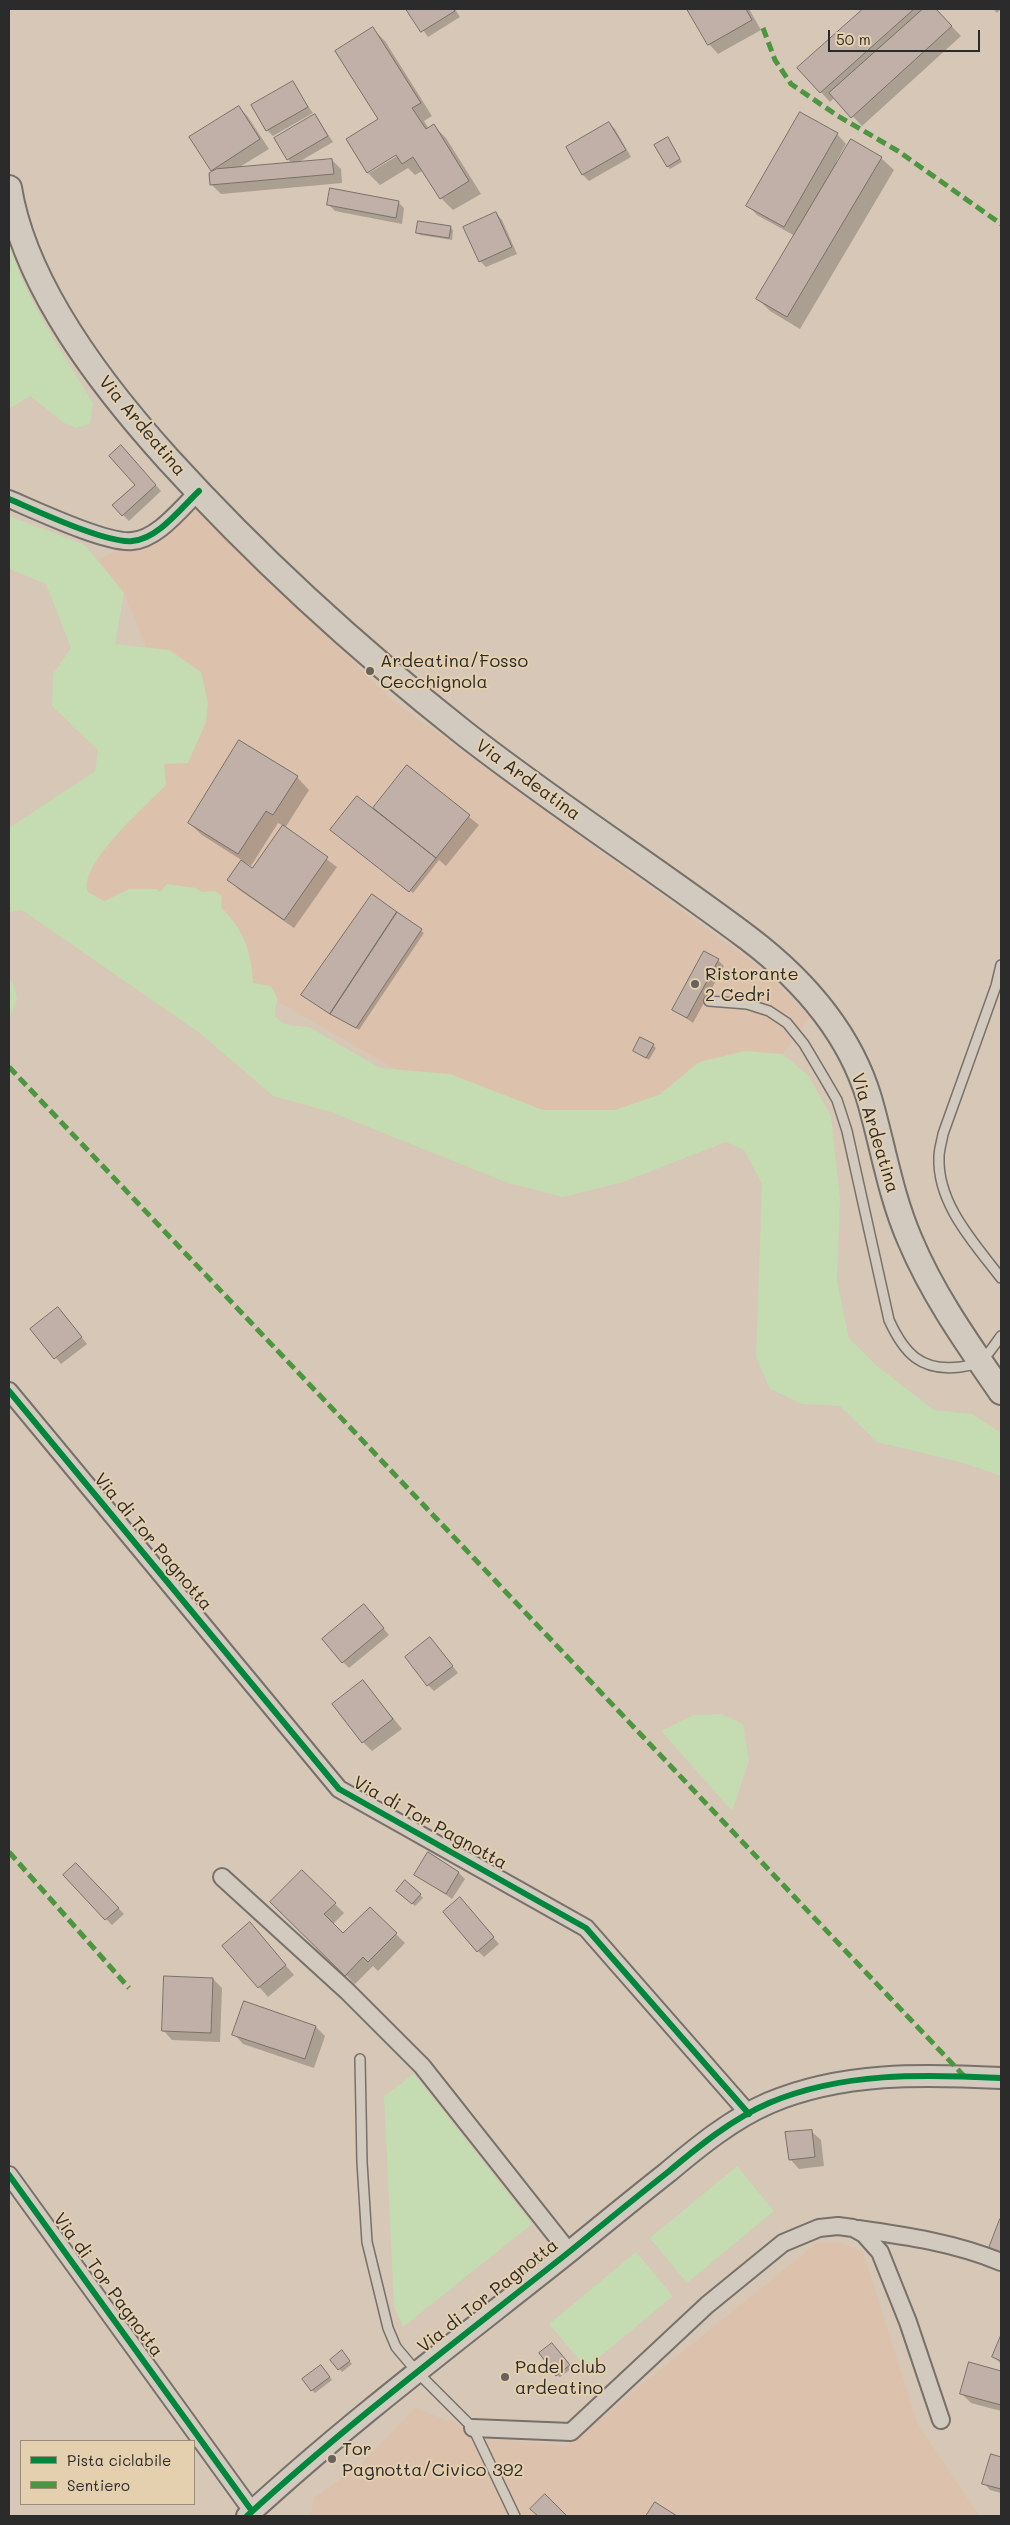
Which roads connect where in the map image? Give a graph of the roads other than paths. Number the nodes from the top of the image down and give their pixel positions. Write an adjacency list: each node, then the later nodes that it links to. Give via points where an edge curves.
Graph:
1 (9, 188): 2 (main road, Via Ardeatina, via 16,222 30,259 76,342 123,406)
2 (199, 491): 3 (street, via 166,523 132,542 108,538); 8 (main road, Via Ardeatina, via 317,606 463,732 741,932 804,986 834,1026 853,1060 868,1095 891,1185 910,1240 946,1309)
3 (9, 500)
4 (1001, 965): 6 (lane, via 943,1134 939,1157 947,1199 967,1234)
5 (709, 1001): 8 (lane, via 747,1004 769,1011 787,1023 824,1076 837,1100 847,1131 890,1320 903,1345 922,1363 940,1368)
6 (1001, 1278)
7 (1001, 1336): 8 (lane)
8 (980, 1362): 10 (main road, Via Ardeatina)
9 (9, 1391): 14 (street, Via di Tor Pagnotta, via 338,1789 586,1928)
10 (1001, 1392)
11 (222, 1877): 17 (street, Via di Tor Pagnotta, via 347,1991 422,2066)
12 (360, 2059): 19 (lane, via 367,2242 388,2328 396,2347)
13 (1001, 2078): 14 (street, Via di Tor Pagnotta, via 926,2076 853,2080 787,2096)
14 (749, 2114): 17 (street, Via di Tor Pagnotta, via 694,2150)
15 (9, 2175): 22 (street, Via di Tor Pagnotta)
16 (853, 2228): 18 (street, via 934,2240); 20 (street, via 864,2234 880,2252 920,2354); 21 (street, via 819,2228 783,2243 707,2305 571,2432)
17 (569, 2252): 19 (street, Via di Tor Pagnotta)
18 (1001, 2262)
19 (417, 2372): 21 (lane, Via di Tor Pagnotta); 22 (street, Via di Tor Pagnotta)
20 (941, 2420)
21 (473, 2428): 23 (lane, Via di Tor Pagnotta)
22 (250, 2514)
23 (514, 2516)

